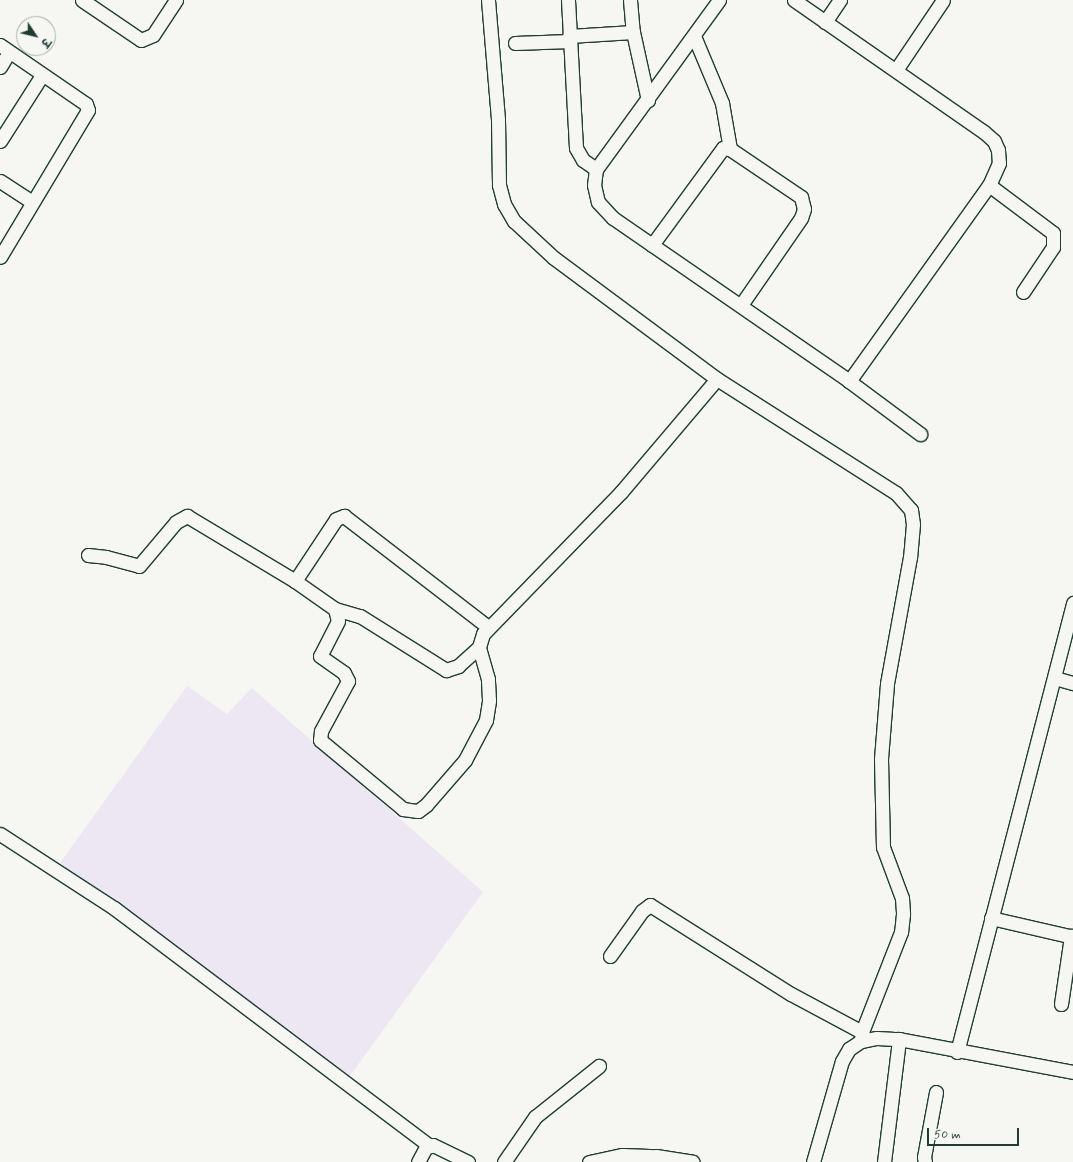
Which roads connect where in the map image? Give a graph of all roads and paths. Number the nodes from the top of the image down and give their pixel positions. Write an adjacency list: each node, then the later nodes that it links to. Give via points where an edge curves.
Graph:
1 (82, 0): 2 (street, via 141,40 153,34)
2 (176, 0)
3 (488, 0): 30 (street, via 498,120 499,185 504,204 514,220 554,258)
4 (568, 0): 13 (street)
5 (630, 0): 11 (street)
6 (719, 0): 12 (street)
7 (794, 0): 10 (street)
8 (840, 0): 10 (street)
9 (943, 0): 17 (street)
10 (825, 22): 17 (street)
11 (633, 32): 13 (street); 19 (street)
12 (694, 36): 19 (street); 21 (street, via 722,103)
13 (570, 38): 14 (street); 22 (street, via 576,148 583,160)
14 (515, 43)
15 (5, 48): 16 (street); 18 (street)
16 (0, 67)
17 (896, 70): 24 (street, via 994,141 999,163)
18 (42, 75): 20 (street); 25 (street, via 86,104 88,110)
19 (648, 100): 22 (street)
20 (0, 141)
21 (730, 149): 26 (street, via 722,149); 29 (street, via 801,197 804,209 801,218)
22 (596, 169): 26 (street, via 595,194 604,211)
23 (0, 181): 25 (street)
24 (989, 186): 28 (street, via 1053,233 1053,247); 31 (street)
25 (32, 202): 27 (street)
26 (652, 245): 29 (street)
27 (0, 257)
28 (1023, 292)
29 (741, 305): 31 (street)
30 (717, 380): 37 (street, via 621,492); 46 (street, via 896,493 911,510 913,518 910,557 887,684 881,758 883,847 902,898 903,914 901,932 894,953)
31 (849, 381): 32 (street)
32 (920, 434)
33 (88, 555): 34 (street, via 138,566 176,522 187,516)
34 (295, 581): 36 (street); 37 (street, via 336,519 344,516)
35 (1073, 602): 39 (street)
36 (335, 609): 38 (street, via 360,616 446,670 458,666); 38 (street, via 338,620 320,656 344,673 348,681 322,731 320,740 410,812 426,806 448,781 474,746 486,720 489,700 488,679)
37 (488, 627): 38 (street)
38 (479, 647)
39 (1055, 678): 40 (street); 42 (street)
40 (1073, 683)
41 (0, 834): 52 (street, via 114,908)
42 (992, 918): 43 (street); 48 (street)
43 (1072, 936): 45 (street)
44 (610, 956): 46 (street, via 642,911 650,905)
45 (1060, 1004)
46 (862, 1036): 47 (street); 53 (street, via 849,1049 842,1061)
47 (899, 1039): 48 (street); 59 (street)
48 (957, 1052): 50 (street)
49 (600, 1066): 56 (street, via 535,1117)
50 (1073, 1072)
51 (936, 1092): 60 (street)
52 (430, 1146): 54 (street); 55 (street, via 440,1147)
53 (816, 1160)
54 (418, 1162)
55 (468, 1162)
56 (504, 1162)
57 (589, 1162): 58 (street, via 622,1156 656,1156)
58 (693, 1162)
59 (884, 1162)
60 (925, 1162)

